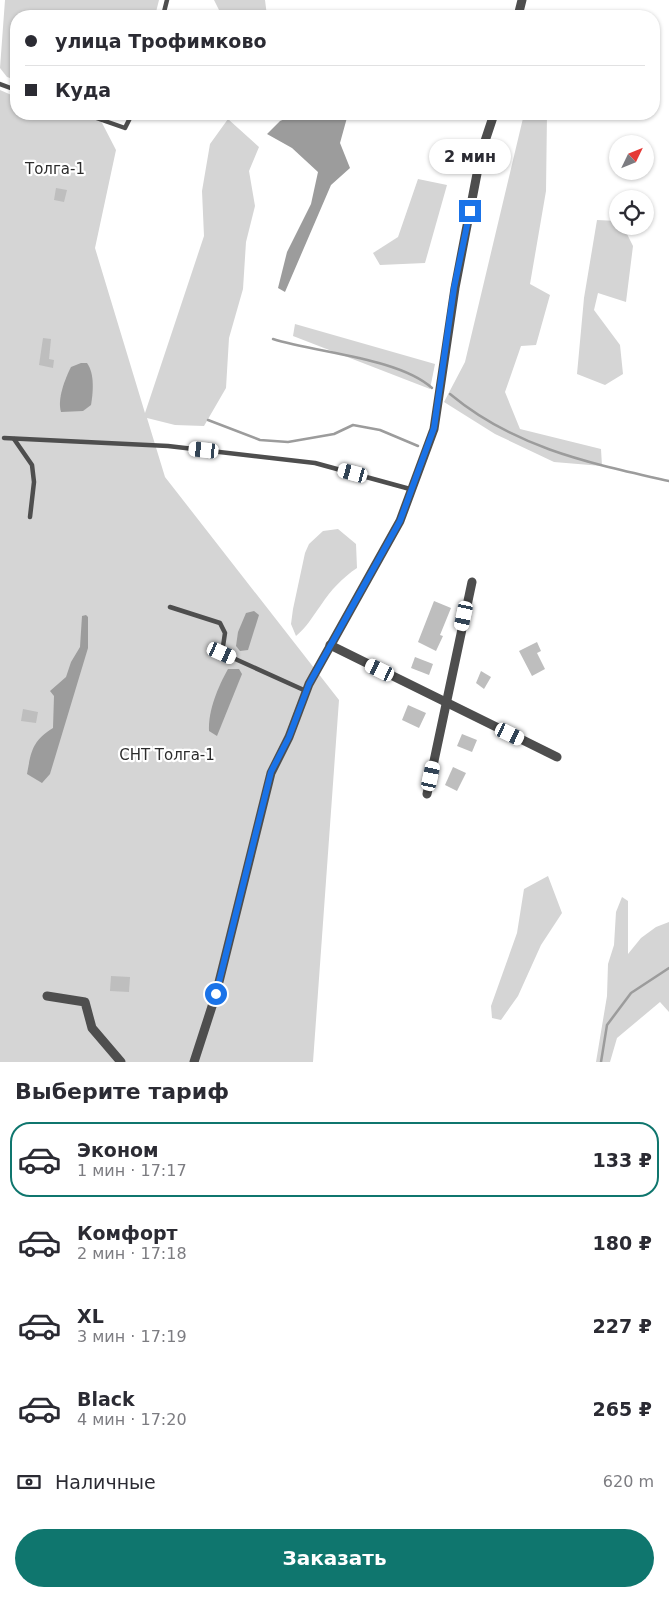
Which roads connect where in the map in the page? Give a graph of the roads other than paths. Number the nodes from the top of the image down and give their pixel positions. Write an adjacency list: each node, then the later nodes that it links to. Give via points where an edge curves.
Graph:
1 (103, 120): 2 (lane, via 126,128)
2 (129, 120)
3 (492, 120): 6 (street, via 482,153 454,288 434,428)
4 (4, 438): 5 (lane)
5 (14, 439): 6 (lane, via 168,446 315,463); 7 (lane, via 32,465 34,482)
6 (410, 489): 10 (street, via 400,521)
7 (30, 517)
8 (472, 582): 12 (street)
9 (170, 607): 11 (lane, via 220,623 225,633 222,653)
10 (330, 646): 11 (street); 12 (street)
11 (307, 687): 17 (street, via 289,737 271,772 216,994)
12 (447, 703): 13 (street); 14 (street)
13 (557, 757)
14 (427, 794)
15 (47, 996): 16 (street, via 85,1002 92,1028)
16 (121, 1062)
17 (194, 1062)

